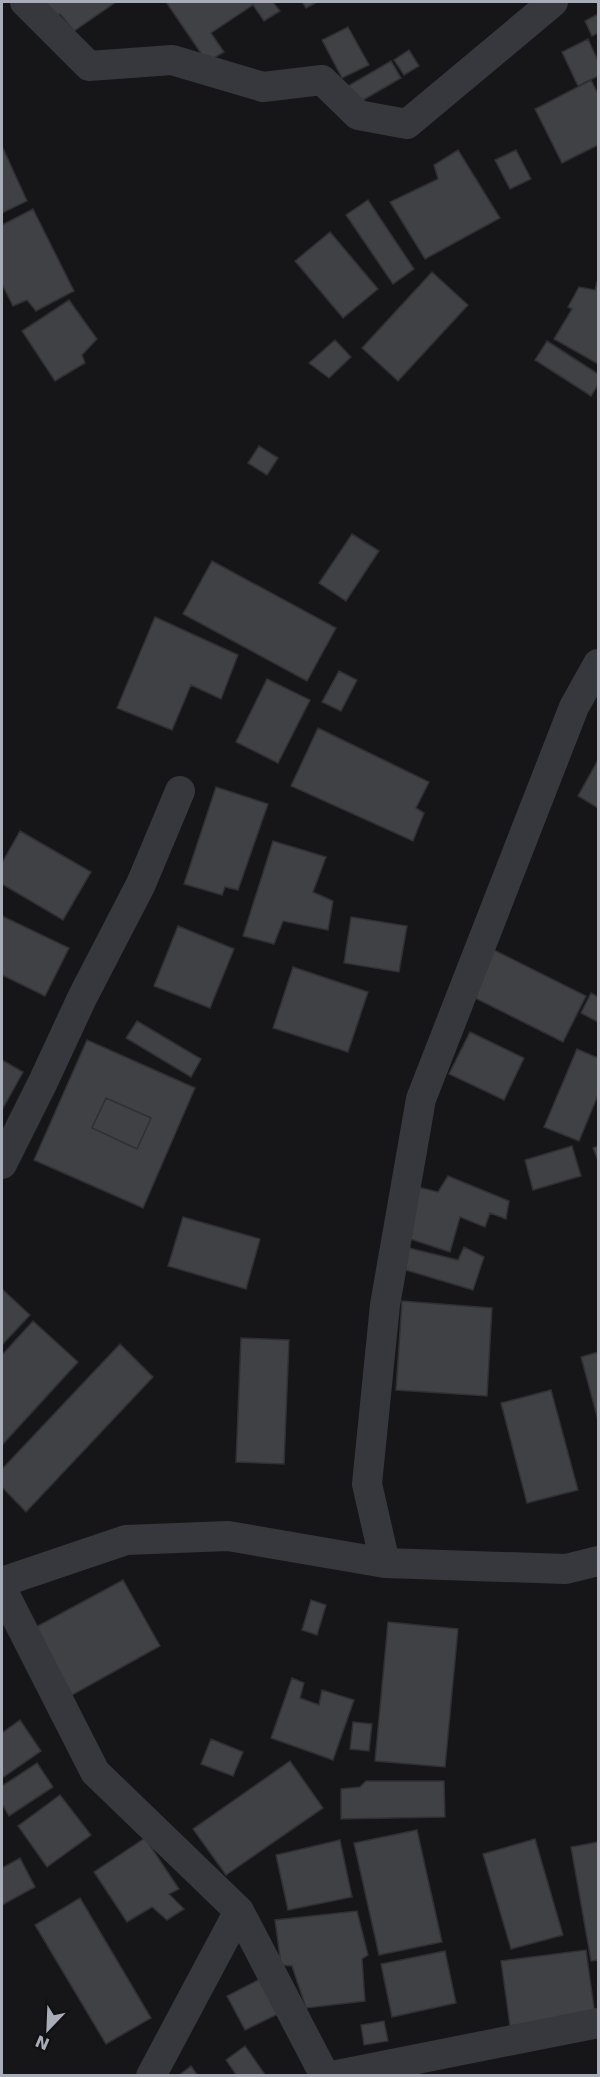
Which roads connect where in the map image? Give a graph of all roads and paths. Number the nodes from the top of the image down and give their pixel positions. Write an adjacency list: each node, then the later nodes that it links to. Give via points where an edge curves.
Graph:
1 (25, 2): 2 (street, via 89,66 172,60 263,87 322,80 358,115 407,124)
2 (553, 2)
3 (598, 663): 7 (street, via 574,707 421,1099 385,1305 367,1484)
4 (180, 791): 5 (street, via 141,884 81,998)
5 (2, 1164)
6 (598, 1561): 7 (street, via 566,1569)
7 (385, 1563): 8 (street, via 228,1536 126,1540)
8 (2, 1581)
9 (2, 1589): 10 (street, via 95,1772)
10 (239, 1911): 12 (street); 13 (street)
11 (598, 2023): 14 (street)
12 (151, 2076)
13 (325, 2076)
14 (332, 2076)

